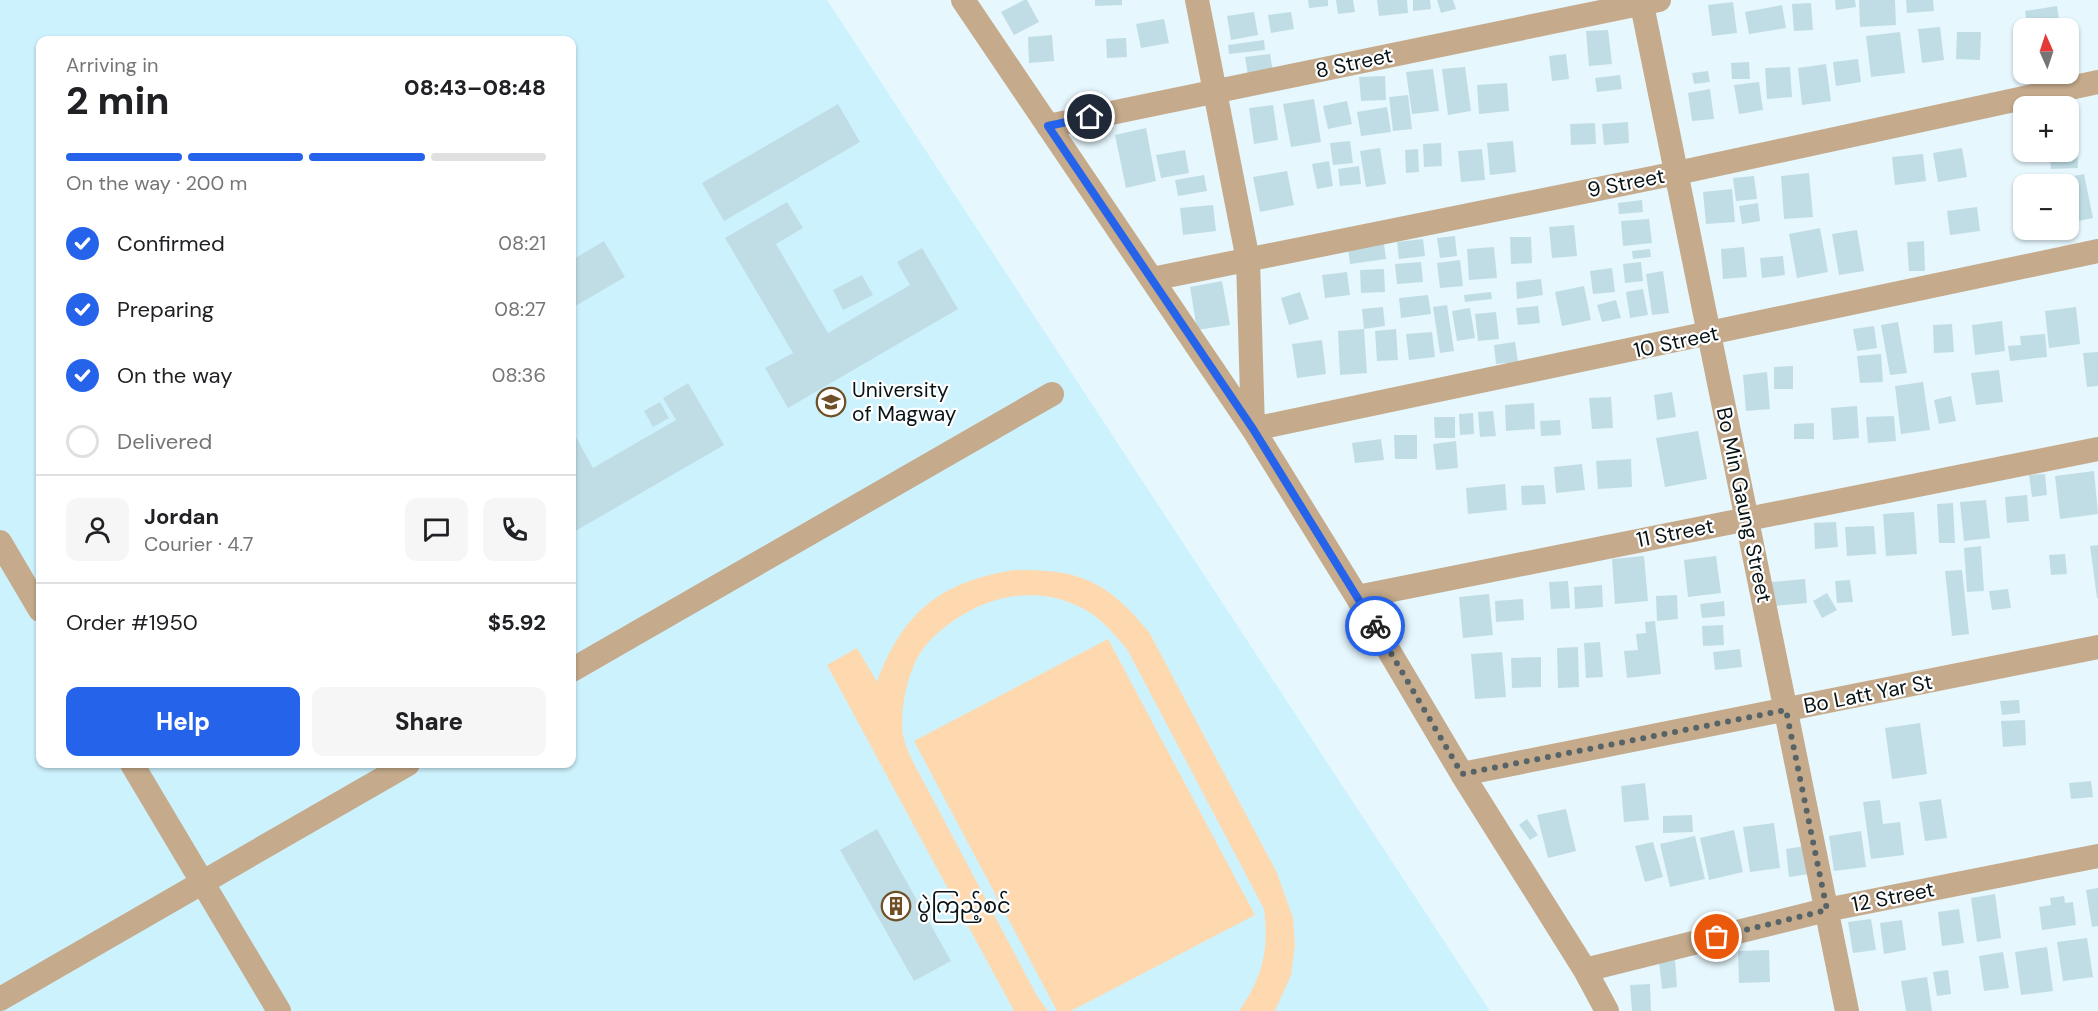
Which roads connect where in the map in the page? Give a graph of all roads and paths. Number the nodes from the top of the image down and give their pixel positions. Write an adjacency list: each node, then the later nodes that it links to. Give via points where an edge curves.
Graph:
1 (963, 0): 6 (street)
2 (1197, 0): 5 (street)
3 (1647, 1): 5 (street, 8 Street); 7 (street, Bo Min Gaung Street)
4 (2098, 82): 7 (street, 9 Street)
5 (1215, 92): 6 (street, 8 Street); 9 (street)
6 (1048, 126): 10 (street)
7 (1677, 173): 9 (street, 9 Street); 11 (street, Bo Min Gaung Street)
8 (2098, 251): 11 (street, 10 Street)
9 (1248, 260): 10 (street, 9 Street); 13 (street)
10 (1152, 279): 13 (street)
11 (1708, 335): 13 (street, 10 Street); 15 (street, Bo Min Gaung Street)
12 (1052, 394): 20 (street)
13 (1253, 429): 17 (street)
14 (2098, 449): 15 (street, 11 Street)
15 (1748, 519): 17 (street, 11 Street); 21 (street, Bo Min Gaung Street)
16 (0, 542): 18 (street)
17 (1357, 597): 24 (street)
18 (36, 603)
19 (2098, 647): 21 (street, Bo Latt Yar St)
20 (576, 668)
21 (1786, 710): 24 (street, Bo Latt Yar St); 27 (street, Bo Min Gaung Street)
22 (134, 768): 26 (street)
23 (401, 768): 26 (street)
24 (1462, 774): 28 (street)
25 (2098, 856): 27 (street, 12 Street)
26 (203, 881): 29 (street); 30 (street)
27 (1827, 910): 28 (street, 12 Street); 32 (street, Bo Min Gaung Street)
28 (1585, 970): 31 (street)
29 (0, 999)
30 (279, 1011)
31 (1607, 1011)
32 (1847, 1011)

